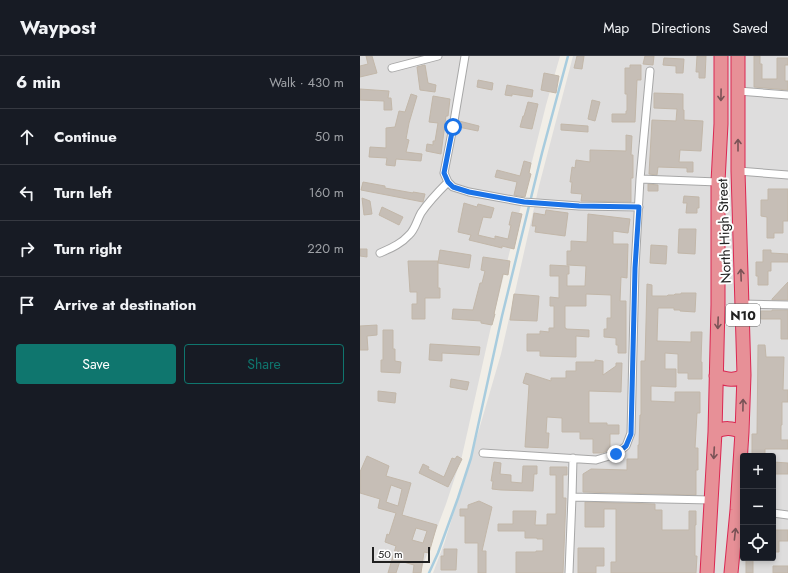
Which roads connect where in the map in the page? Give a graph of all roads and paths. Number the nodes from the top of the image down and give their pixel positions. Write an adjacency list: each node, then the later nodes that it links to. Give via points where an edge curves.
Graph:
1 (438, 56): 5 (street)
2 (465, 56): 12 (street, via 444,173)
3 (721, 56): 13 (highway, North High Street / N10, one-way to 13)
4 (738, 56): 7 (highway, North High Street / N10)
5 (392, 68)
6 (650, 71): 11 (street)
7 (738, 91): 8 (street); 9 (highway, North High Street / N10, one-way to 7)
8 (788, 94)
9 (738, 171): 10 (street); 16 (highway, North High Street / N10, one-way to 9)
10 (788, 175)
11 (640, 179): 13 (street); 14 (street)
12 (448, 182): 14 (street, via 453,187 469,192 524,202); 15 (street, via 425,207 411,234 396,246)
13 (718, 182): 19 (highway, North High Street / N10, one-way to 19)
14 (639, 207): 23 (street, via 631,434 626,446 616,454 596,460)
15 (380, 253)
16 (742, 304): 17 (street); 18 (highway, North High Street / N10)
17 (788, 305)
18 (744, 375): 19 (highway, via 739,379); 21 (highway, North High Street / N10, one-way to 18)
19 (716, 376): 20 (highway, North High Street / N10)
20 (715, 432): 21 (highway, via 728,428); 26 (highway, North High Street / N10, one-way to 26)
21 (742, 432): 24 (highway, North High Street / N10)
22 (483, 453): 23 (street)
23 (573, 458): 25 (street)
24 (741, 489)
25 (572, 497): 26 (street); 30 (street)
26 (711, 500): 31 (highway, North High Street / N10)
27 (740, 511): 32 (highway, North High Street / N10, one-way to 27)
28 (776, 513): 29 (street)
29 (788, 514)
30 (569, 573)
31 (707, 573)
32 (731, 573)

